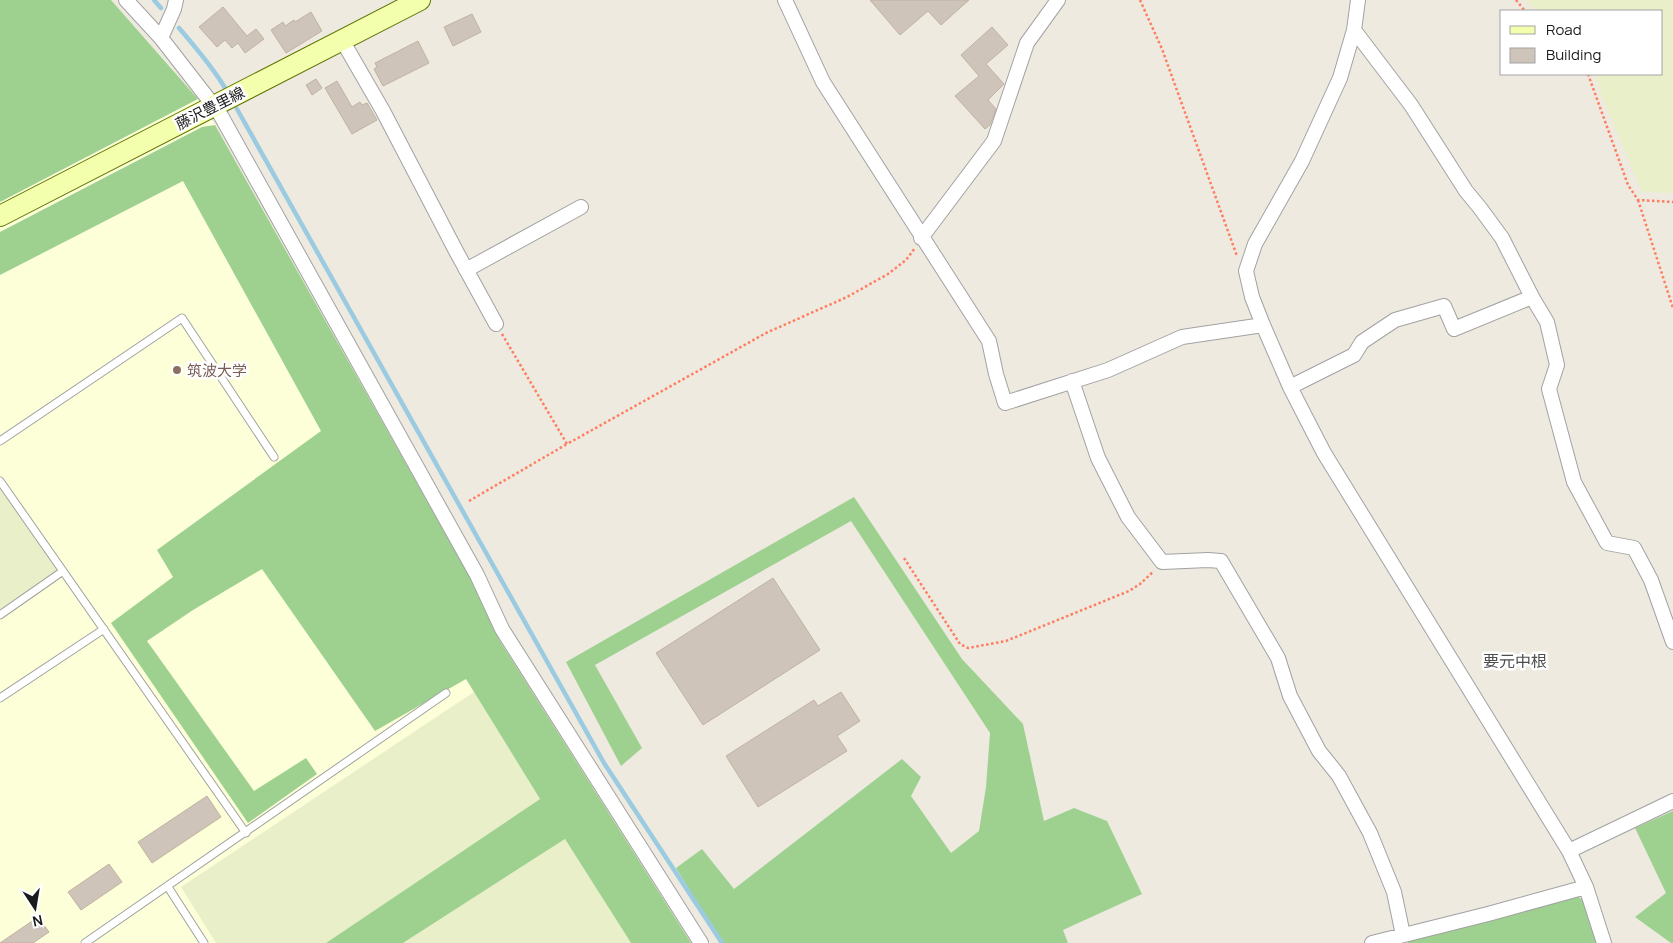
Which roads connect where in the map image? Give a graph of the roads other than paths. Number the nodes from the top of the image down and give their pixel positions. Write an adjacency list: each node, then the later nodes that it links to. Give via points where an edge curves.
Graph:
1 (126, 0): 8 (street)
2 (176, 0): 8 (street)
3 (785, 0): 13 (street, via 823,82)
4 (1058, 0): 13 (street, via 1027,44 994,140)
5 (1358, 0): 7 (street)
6 (414, 1): 9 (main road, 藤沢豊里線)
7 (1354, 30): 15 (street, via 1412,105 1466,191 1502,238); 17 (street, via 1340,78 1302,161 1255,244 1249,262 1246,272)
8 (161, 38): 10 (street)
9 (342, 40): 10 (main road, 藤沢豊里線); 14 (street)
10 (215, 106): 12 (main road, 藤沢豊里線); 37 (street, via 478,575 502,629)
11 (581, 207): 14 (street)
12 (0, 216)
13 (922, 238): 18 (street, via 989,341 1005,403)
14 (466, 270): 16 (street)
15 (1532, 297): 19 (street, via 1454,329 1444,306 1395,320 1362,342 1354,355); 26 (street, via 1548,322 1557,365 1549,389 1574,482 1606,543 1634,548 1651,580)
16 (496, 324)
17 (1263, 325): 18 (street, via 1182,337 1108,370); 19 (street)
18 (1072, 381): 34 (street, via 1098,458 1128,517 1162,562 1221,561 1278,658 1290,696 1319,751 1339,776 1370,834 1394,892)
19 (1290, 387): 31 (street, via 1324,453)
20 (0, 441): 21 (lane, via 182,318)
21 (274, 457)
22 (0, 481): 23 (lane)
23 (63, 571): 24 (lane); 25 (lane)
24 (0, 615)
25 (104, 629): 28 (lane); 30 (lane)
26 (1673, 642)
27 (446, 693): 30 (lane)
28 (0, 698)
29 (1673, 801): 31 (street)
30 (246, 833): 32 (lane)
31 (1568, 851): 33 (street)
32 (168, 887): 35 (lane); 36 (lane)
33 (1586, 887): 34 (street); 39 (street)
34 (1403, 935): 38 (street)
35 (86, 943)
36 (204, 943)
37 (701, 943)
38 (1372, 943)
39 (1604, 943)

